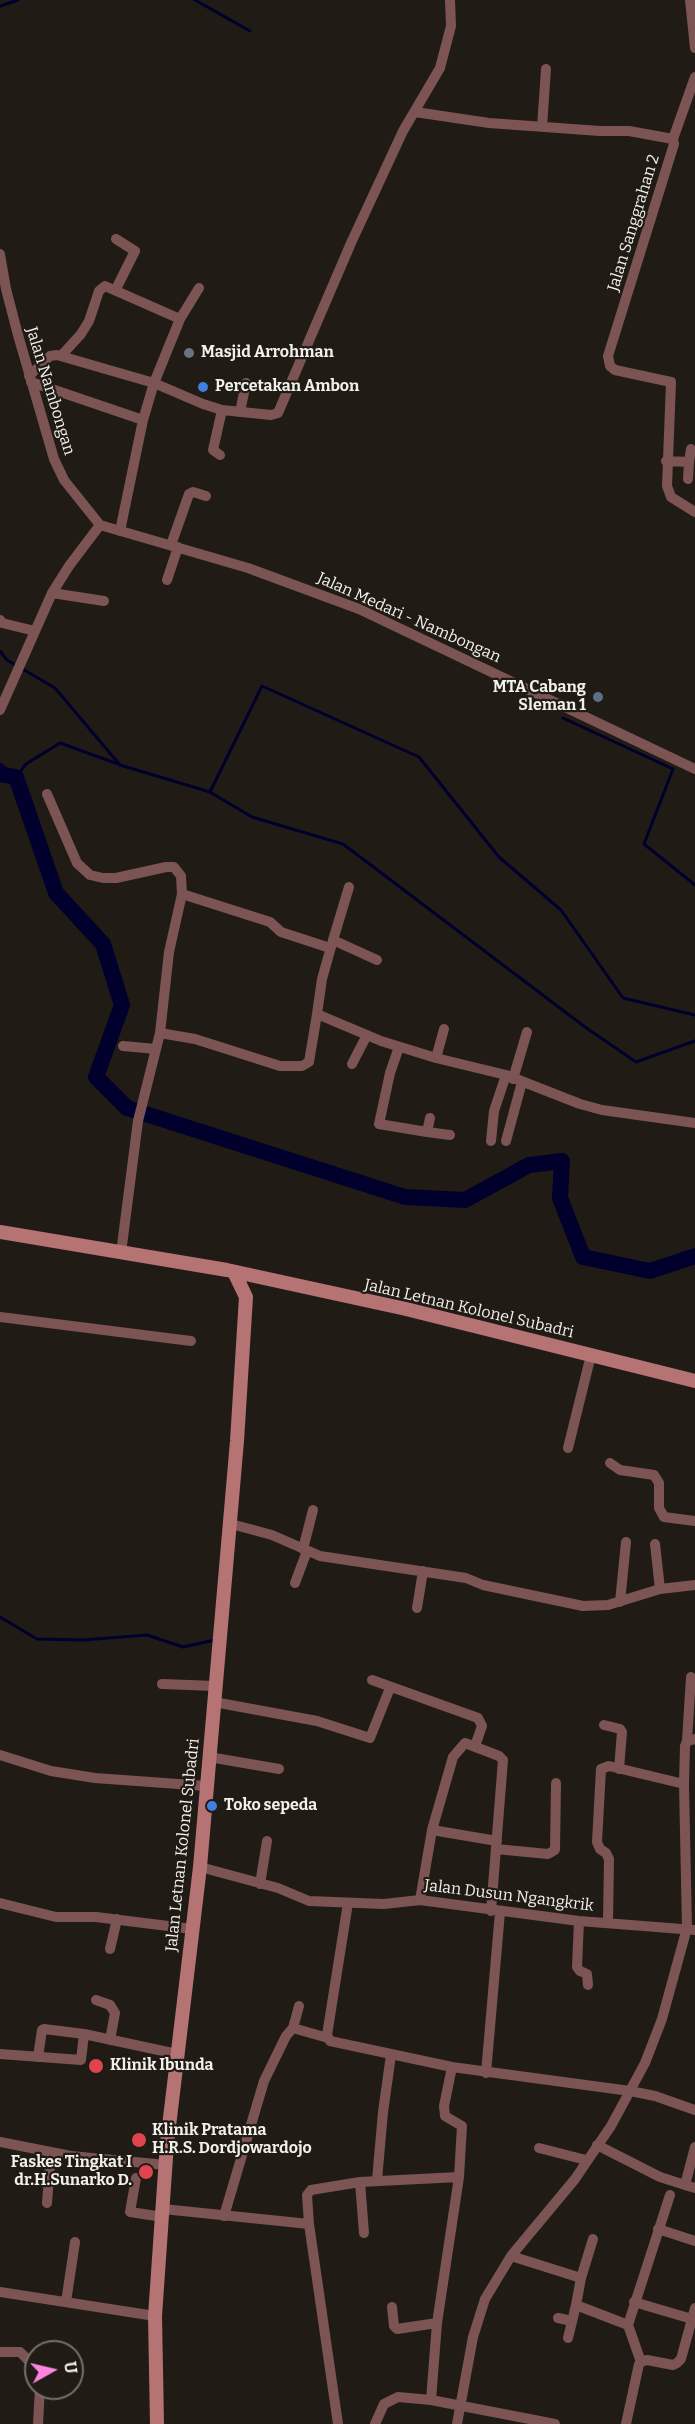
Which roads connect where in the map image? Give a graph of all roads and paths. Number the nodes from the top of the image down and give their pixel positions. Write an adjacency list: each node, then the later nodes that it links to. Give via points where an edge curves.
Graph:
1 (450, 0): 6 (street, via 447,42 437,74)
2 (690, 0): 3 (street)
3 (695, 48)
4 (546, 69): 7 (street)
5 (695, 77): 8 (street)
6 (415, 112): 7 (street, Jalan Sanggrahan 2); 20 (street, via 351,243 279,411 271,415)
7 (542, 127): 8 (street, Jalan Sanggrahan 2, via 629,131)
8 (674, 139): 24 (street, Jalan Sanggrahan 2, via 608,356 615,370 671,382)
9 (116, 239): 13 (street, via 135,250)
10 (0, 254): 11 (street, Jalan Nambongan)
11 (3, 288): 16 (street, Jalan Nambongan)
12 (199, 288): 14 (street)
13 (116, 289): 14 (street); 15 (street, via 101,288 89,321)
14 (180, 319): 17 (street)
15 (61, 356): 16 (street, via 50,356); 17 (street)
16 (30, 379): 21 (street); 29 (street, Jalan Nambongan, via 64,480)
17 (154, 383): 19 (street); 21 (street)
18 (246, 383): 20 (street)
19 (222, 410): 20 (street); 23 (street, via 213,450)
20 (240, 412)
21 (143, 420): 30 (street)
22 (691, 449): 25 (street)
23 (220, 455)
24 (666, 460): 25 (street); 28 (street, Jalan Sanggrahan 2, via 671,497)
25 (689, 462): 26 (street)
26 (688, 479)
27 (206, 496): 31 (street, via 189,494)
28 (695, 512)
29 (100, 525): 30 (street, Jalan Medari - Nambongan); 33 (street)
30 (120, 531): 31 (street, Jalan Medari - Nambongan)
31 (174, 546): 32 (street); 38 (street, Jalan Medari - Nambongan, via 248,568 359,609)
32 (167, 580)
33 (52, 593): 34 (street); 36 (street)
34 (104, 601)
35 (1, 622): 36 (street)
36 (35, 631): 37 (street)
37 (0, 710)
38 (695, 768)
39 (47, 794): 41 (street, via 77,863 90,875 116,878 174,867 180,872)
40 (349, 887): 42 (street)
41 (182, 894): 42 (street, via 270,922 281,932); 47 (street)
42 (331, 944): 43 (street); 44 (street)
43 (377, 960)
44 (316, 1014): 47 (street, via 309,1062 302,1066 280,1066 195,1039); 48 (street)
45 (444, 1029): 52 (street)
46 (527, 1032): 54 (street)
47 (160, 1033): 51 (street)
48 (367, 1035): 50 (street); 53 (street)
49 (123, 1046): 51 (street)
50 (399, 1047): 52 (street); 57 (street, via 379,1124)
51 (156, 1049): 62 (street, via 138,1121)
52 (436, 1058): 54 (street)
53 (352, 1064)
54 (514, 1078): 56 (street, via 602,1110); 59 (street, via 494,1111); 60 (street)
55 (430, 1118): 57 (street)
56 (695, 1123)
57 (427, 1132): 58 (street)
58 (450, 1135)
59 (490, 1141)
60 (506, 1141)
61 (0, 1232): 62 (main road, Jalan Letnan Kolonel Subadri)
62 (121, 1253): 63 (main road, Jalan Letnan Kolonel Subadri)
63 (234, 1272): 64 (main road, Jalan Letnan Kolonel Subadri); 65 (main road, Jalan Letnan Kolonel Subadri)
64 (254, 1276): 65 (main road); 68 (main road, Jalan Letnan Kolonel Subadri)
65 (246, 1297): 74 (main road, Jalan Letnan Kolonel Subadri)
66 (0, 1317): 67 (street)
67 (191, 1341)
68 (591, 1355): 69 (main road, Jalan Letnan Kolonel Subadri); 70 (street)
69 (695, 1381)
70 (568, 1448)
71 (610, 1463): 73 (street, via 620,1470 654,1475 659,1483 659,1508 664,1517)
72 (313, 1510): 77 (street)
73 (695, 1521)
74 (231, 1524): 77 (street, via 272,1535); 87 (main road, Jalan Letnan Kolonel Subadri)
75 (626, 1542): 82 (street)
76 (655, 1544): 81 (street)
77 (305, 1550): 78 (street, via 320,1556); 79 (street)
78 (423, 1571): 82 (street, via 583,1606); 83 (street)
79 (295, 1583)
80 (695, 1585): 81 (street)
81 (660, 1589): 82 (street)
82 (620, 1602)
83 (417, 1608)
84 (691, 1677): 92 (street)
85 (372, 1680): 88 (street)
86 (162, 1684): 87 (street)
87 (215, 1686): 89 (main road, Jalan Letnan Kolonel Subadri)
88 (390, 1688): 89 (street, via 370,1738 307,1719); 93 (street, via 478,1719 482,1726)
89 (214, 1702): 95 (main road, Jalan Letnan Kolonel Subadri)
90 (695, 1708): 92 (street)
91 (604, 1725): 98 (street, via 622,1732)
92 (691, 1740): 96 (street, via 684,1746)
93 (475, 1746): 103 (street, via 465,1743 453,1757); 105 (street, via 502,1760)
94 (0, 1755): 101 (street, via 51,1771 95,1778)
95 (209, 1757): 97 (street); 101 (main road, Jalan Letnan Kolonel Subadri)
96 (690, 1767): 100 (street)
97 (279, 1769)
98 (619, 1769): 100 (street); 114 (street, via 601,1768 597,1842 609,1859)
99 (556, 1783): 105 (street, via 555,1850 548,1854)
100 (684, 1784): 102 (street)
101 (206, 1786): 106 (main road, Jalan Letnan Kolonel Subadri)
102 (690, 1798): 115 (street)
103 (432, 1830): 105 (street); 108 (street)
104 (267, 1841): 107 (street)
105 (497, 1845): 111 (street)
106 (200, 1867): 107 (street, Jalan Dusun Ngangkrik); 116 (main road, Jalan Letnan Kolonel Subadri)
107 (260, 1884): 110 (street, Jalan Dusun Ngangkrik, via 309,1901)
108 (420, 1900): 110 (street, Jalan Dusun Ngangkrik); 111 (street, Jalan Dusun Ngangkrik)
109 (0, 1903): 112 (street, via 56,1917)
110 (348, 1903): 123 (street)
111 (496, 1911): 113 (street, Jalan Dusun Ngangkrik); 130 (street)
112 (117, 1919): 116 (street); 117 (street)
113 (579, 1921): 114 (street, Jalan Dusun Ngangkrik); 118 (street, via 577,1967 587,1974)
114 (608, 1923): 115 (street, Jalan Dusun Ngangkrik)
115 (686, 1928): 131 (street, via 662,2019)
116 (192, 1929): 126 (main road, Jalan Letnan Kolonel Subadri)
117 (110, 1949)
118 (588, 1985)
119 (96, 2000): 124 (street, via 110,2005 115,2013)
120 (299, 2006): 121 (street)
121 (293, 2028): 123 (street); 148 (street, via 264,2081)
122 (84, 2034): 124 (street); 128 (street, via 44,2029); 128 (street, via 81,2060)
123 (328, 2038): 127 (street, via 330,2042)
124 (110, 2040): 126 (street)
125 (0, 2054): 128 (street)
126 (177, 2054): 139 (main road, Jalan Letnan Kolonel Subadri)
127 (392, 2055): 129 (street); 142 (street)
128 (38, 2057)
129 (452, 2067): 130 (street); 140 (street, via 444,2106 445,2116 462,2126)
130 (486, 2073): 131 (street)
131 (630, 2091): 132 (street); 134 (street)
132 (695, 2110)
133 (0, 2142): 137 (street)
134 (597, 2145): 138 (street); 144 (street, via 660,2177)
135 (695, 2147): 144 (street)
136 (539, 2148): 138 (street)
137 (51, 2152): 139 (street); 146 (street)
138 (586, 2160): 155 (street)
139 (166, 2165): 147 (main road, Jalan Letnan Kolonel Subadri)
140 (459, 2177): 142 (street); 166 (street)
141 (136, 2178): 147 (street, via 130,2212)
142 (377, 2180): 143 (street)
143 (360, 2182): 149 (street, via 309,2192); 151 (street)
144 (690, 2187)
145 (670, 2195): 150 (street)
146 (47, 2203)
147 (163, 2213): 148 (street); 162 (main road, Jalan Letnan Kolonel Subadri)
148 (224, 2216): 149 (street)
149 (309, 2224): 177 (street)
150 (658, 2229): 153 (street); 159 (street)
151 (363, 2233)
152 (593, 2239): 156 (street)
153 (695, 2241)
154 (75, 2242): 158 (street)
155 (511, 2256): 156 (street); 174 (street, via 485,2299 467,2362)
156 (581, 2278): 160 (street)
157 (0, 2292): 158 (street)
158 (66, 2302): 162 (street)
159 (634, 2302): 164 (street); 167 (street)
160 (576, 2305): 165 (street); 167 (street)
161 (392, 2307): 166 (street, via 397,2329)
162 (155, 2316): 176 (main road, Jalan Letnan Kolonel Subadri)
163 (558, 2318): 165 (street)
164 (693, 2320): 171 (street, via 678,2363)
165 (572, 2321): 168 (street)
166 (437, 2323): 173 (street)
167 (628, 2325): 171 (street)
168 (568, 2338)
169 (0, 2352): 170 (street, via 20,2352)
170 (24, 2356)
171 (641, 2362): 181 (street)
172 (39, 2400): 175 (street)
173 (431, 2400): 174 (street); 178 (street, via 398,2397 384,2404)
174 (461, 2406): 179 (street); 180 (street)
175 (38, 2424)
176 (157, 2424)
177 (338, 2424)
178 (375, 2424)
179 (458, 2424)
180 (555, 2424)
181 (626, 2424)

